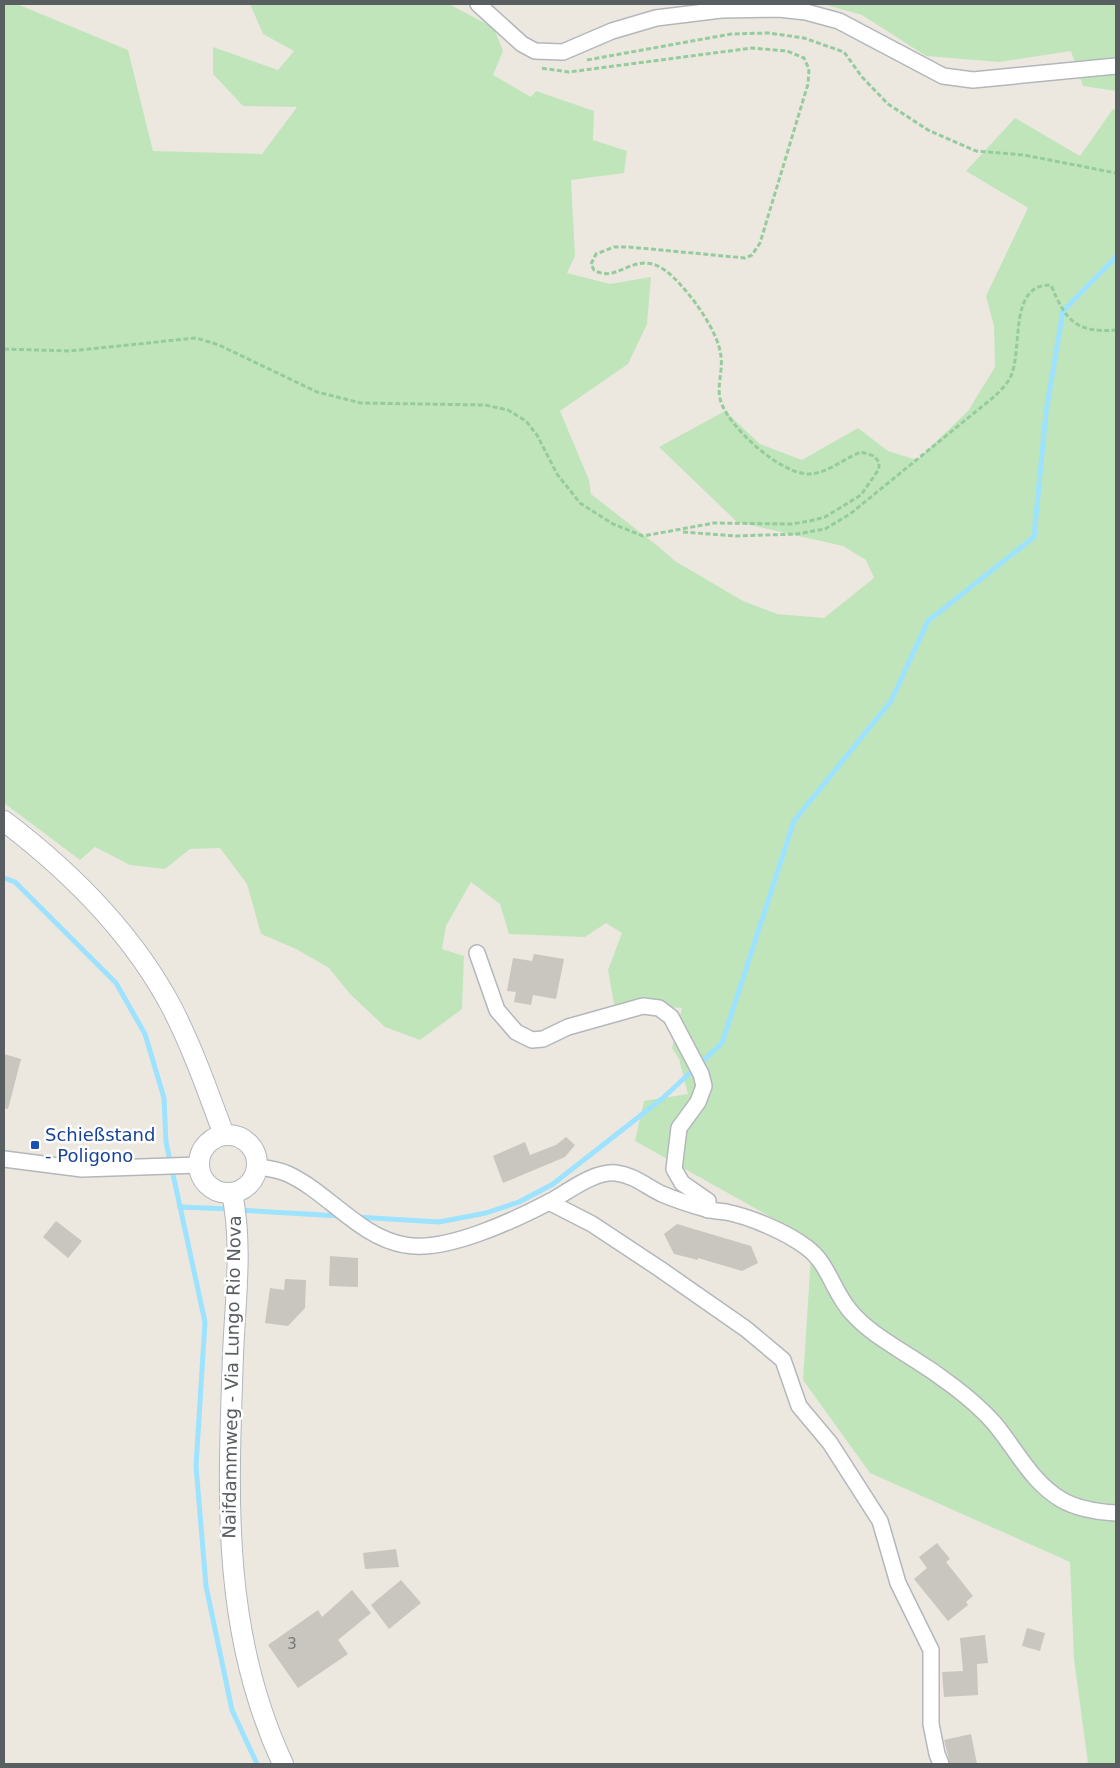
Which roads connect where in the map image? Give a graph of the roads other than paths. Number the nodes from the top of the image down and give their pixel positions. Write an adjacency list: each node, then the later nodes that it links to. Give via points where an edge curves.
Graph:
1 (478, 4): 2 (street, via 522,44 535,51 564,52 612,31 656,18 721,10 780,9 840,21 943,76 973,80)
2 (1116, 66)
3 (4, 821): 5 (main road, via 60,865 101,906 136,951 172,1007 194,1053)
4 (477, 953): 11 (street, via 497,1010 516,1032 532,1040 643,1006 659,1008 671,1017 699,1069 704,1086 698,1102 679,1128 674,1169 682,1183 708,1201)
5 (224, 1135): 7 (main road, via 209,1142); 8 (main road, via 233,1135 249,1143 254,1150)
6 (4, 1159): 7 (street, via 82,1169)
7 (190, 1165): 10 (main road, via 206,1183)
8 (257, 1167): 9 (street, via 287,1173 381,1238 406,1246 424,1247 460,1241); 10 (main road, via 255,1177)
9 (549, 1202): 11 (street, via 586,1181 613,1173 630,1176 662,1194); 14 (street, via 592,1224 660,1269 746,1329 783,1360 799,1406 830,1443 880,1521 898,1583 931,1650 931,1724)
10 (234, 1205): 13 (main road, Naifdammweg - Via Lungo Rio Nova, via 237,1252 228,1474 229,1537 235,1603 250,1673)
11 (708, 1210): 12 (street, via 752,1219 803,1244 817,1255 839,1298 852,1314 879,1338 953,1387 993,1422 1027,1469 1045,1486 1062,1500 1082,1508)
12 (1116, 1513)
13 (283, 1764)
14 (941, 1764)

